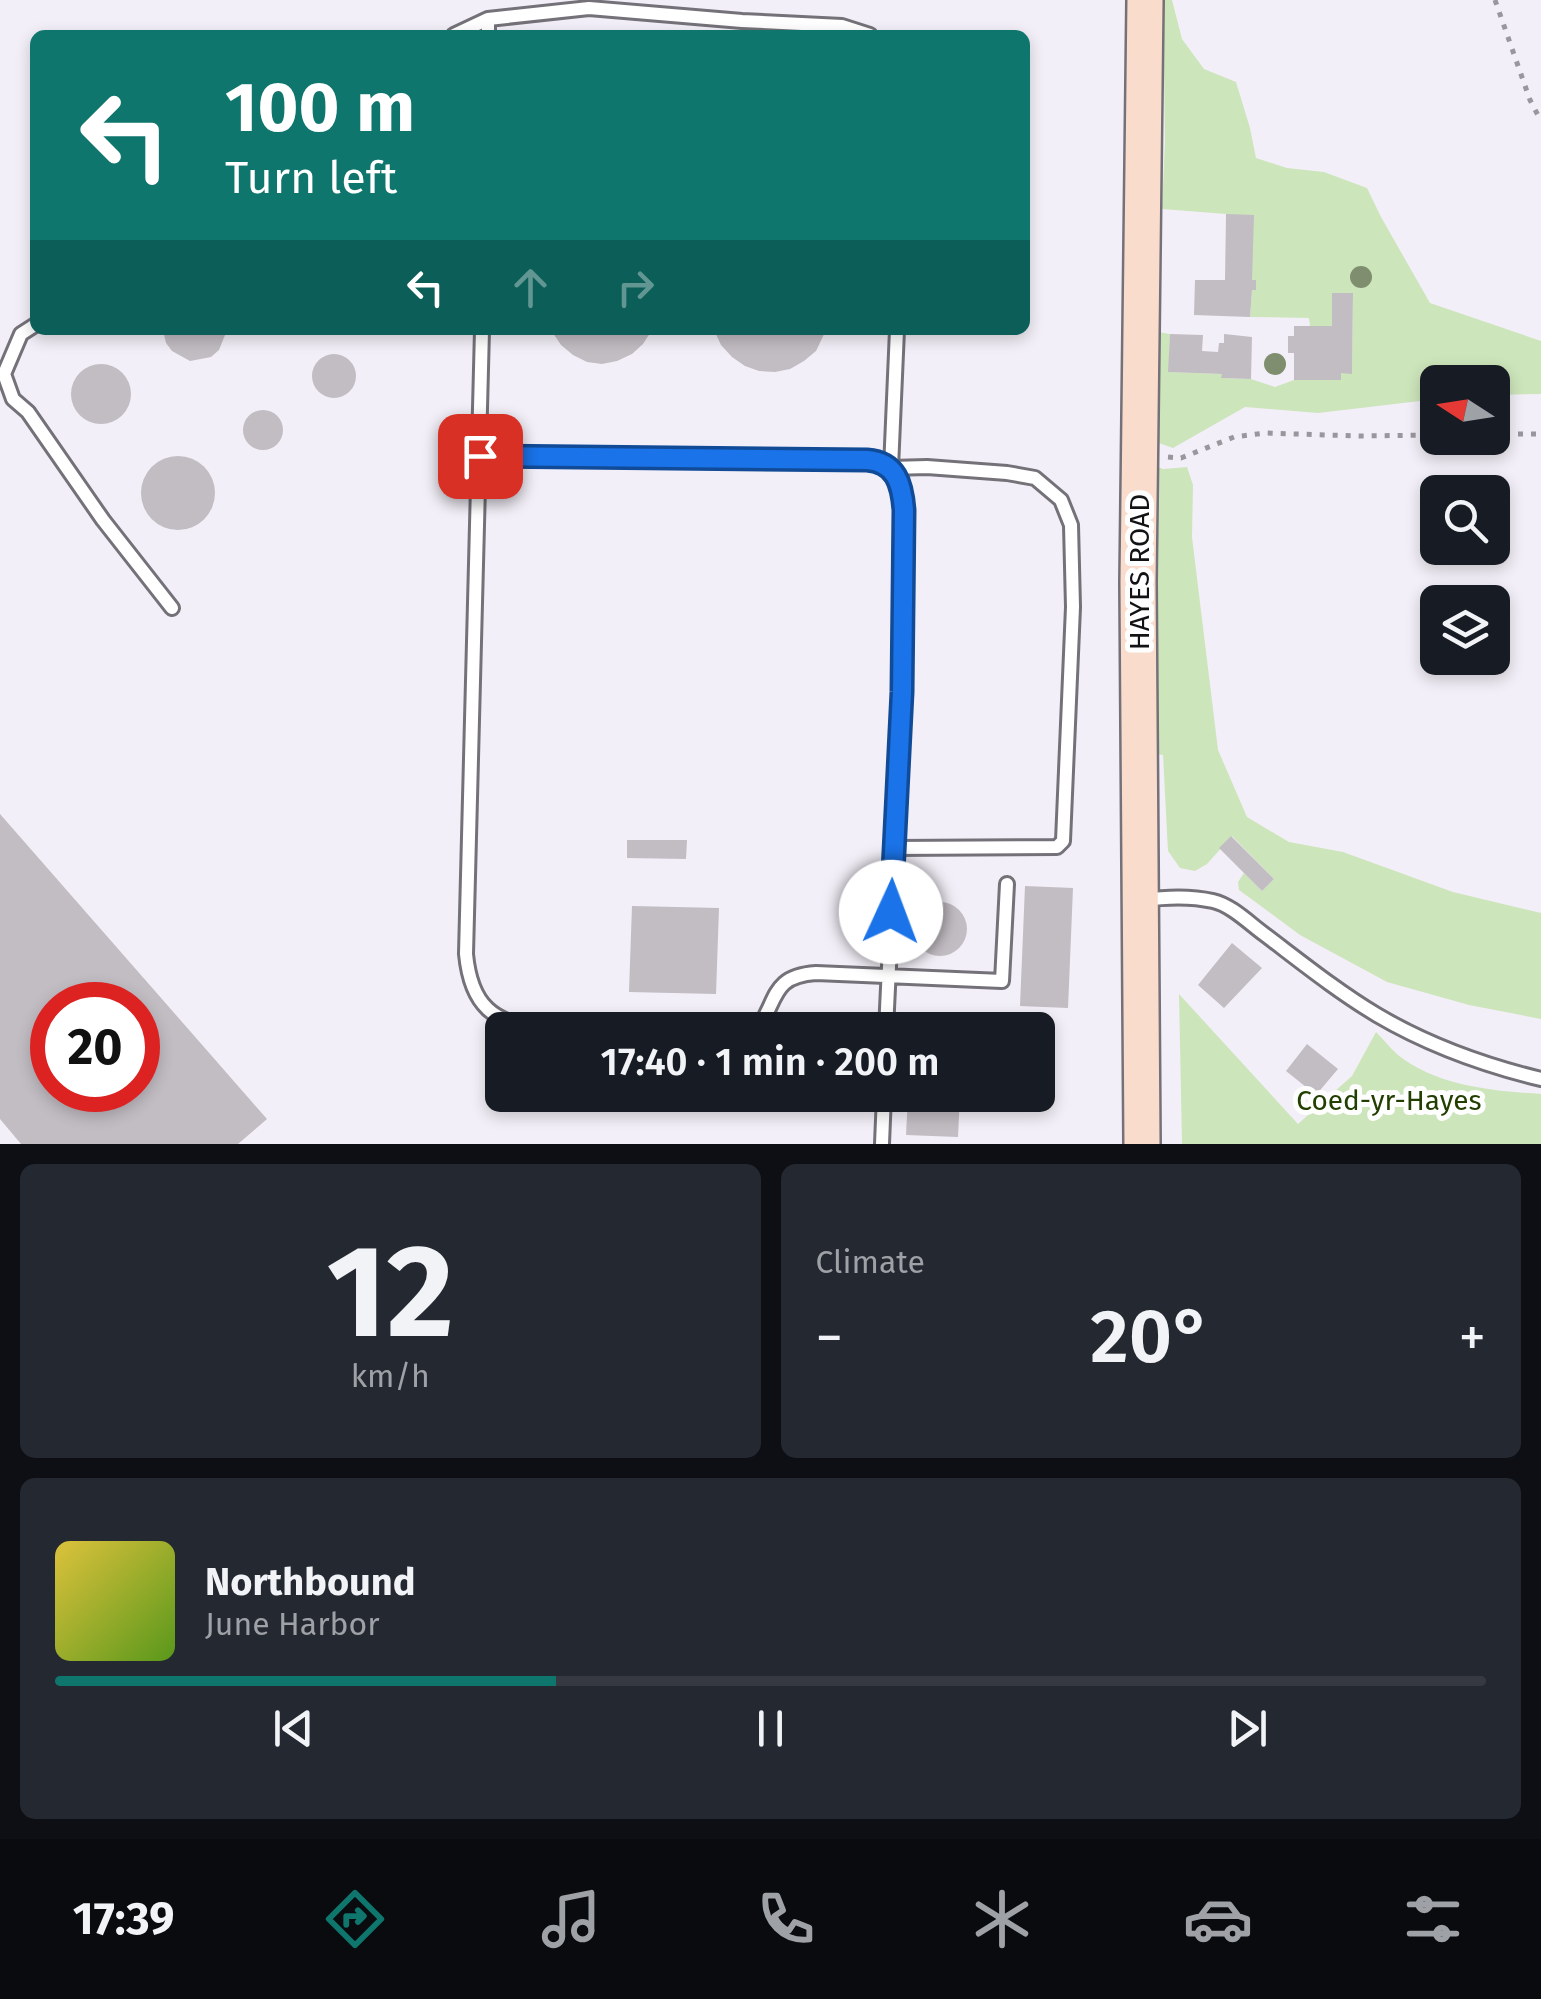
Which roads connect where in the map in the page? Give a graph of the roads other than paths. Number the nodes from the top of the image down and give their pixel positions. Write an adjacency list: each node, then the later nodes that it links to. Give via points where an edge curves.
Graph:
1 (1145, 0): 14 (street, HAYES ROAD)
2 (488, 19): 3 (lane); 4 (lane); 5 (lane, via 588,8)
3 (465, 30)
4 (488, 30)
5 (854, 30)
6 (30, 328): 11 (lane, via 4,374 13,399)
7 (482, 335): 9 (lane)
8 (896, 335): 10 (lane)
9 (480, 456): 10 (lane, via 867,460); 16 (lane, via 466,920 468,972)
10 (891, 468): 12 (lane, via 902,486 904,510); 12 (lane, via 1034,478 1061,500 1071,525 1073,607 1064,841 1057,847)
11 (172, 608)
12 (893, 848): 15 (lane)
13 (1007, 884): 15 (lane, via 1002,981)
14 (1141, 900): 19 (lane, via 1214,901 1381,1018 1440,1047); 22 (street, HAYES ROAD)
15 (889, 976): 17 (lane, via 816,972 790,978); 18 (lane)
16 (489, 1012)
17 (766, 1012)
18 (887, 1012)
19 (1541, 1080)
20 (883, 1112): 21 (lane)
21 (882, 1144)
22 (1142, 1144)

